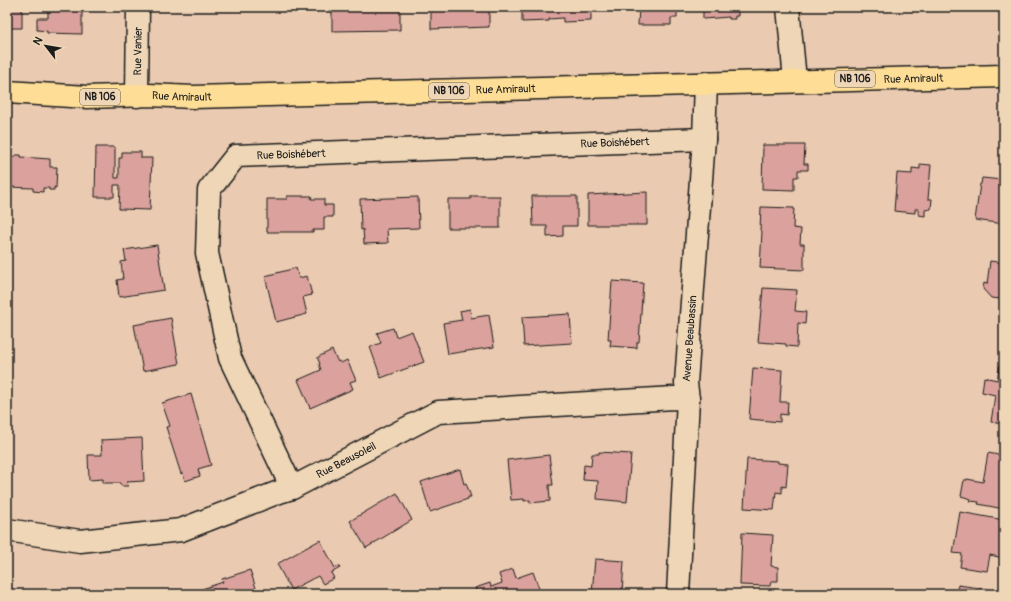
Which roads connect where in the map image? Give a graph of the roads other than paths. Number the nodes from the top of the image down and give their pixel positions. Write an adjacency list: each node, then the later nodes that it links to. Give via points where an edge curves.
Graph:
1 (138, 7): 7 (street, Rue Vanier)
2 (788, 7): 4 (street)
3 (1004, 76): 4 (main road, Rue Amirault / NB 106)
4 (794, 80): 5 (main road, Rue Amirault / NB 106)
5 (706, 83): 7 (main road, Rue Amirault / NB 106); 8 (street, Avenue Beaubassin)
6 (7, 92): 7 (main road, Rue Amirault / NB 106, via 87,97)
7 (137, 96)
8 (704, 139): 9 (street, Avenue Beaubassin, via 686,383); 10 (street, Rue Boishébert, via 236,156 209,190 207,253 230,358)
9 (688, 399): 10 (street, Rue Beausoleil, via 438,412); 12 (street, Avenue Beaubassin)
10 (292, 488): 11 (street, Rue Beausoleil, via 181,530 80,541)
11 (7, 530)
12 (678, 594)

